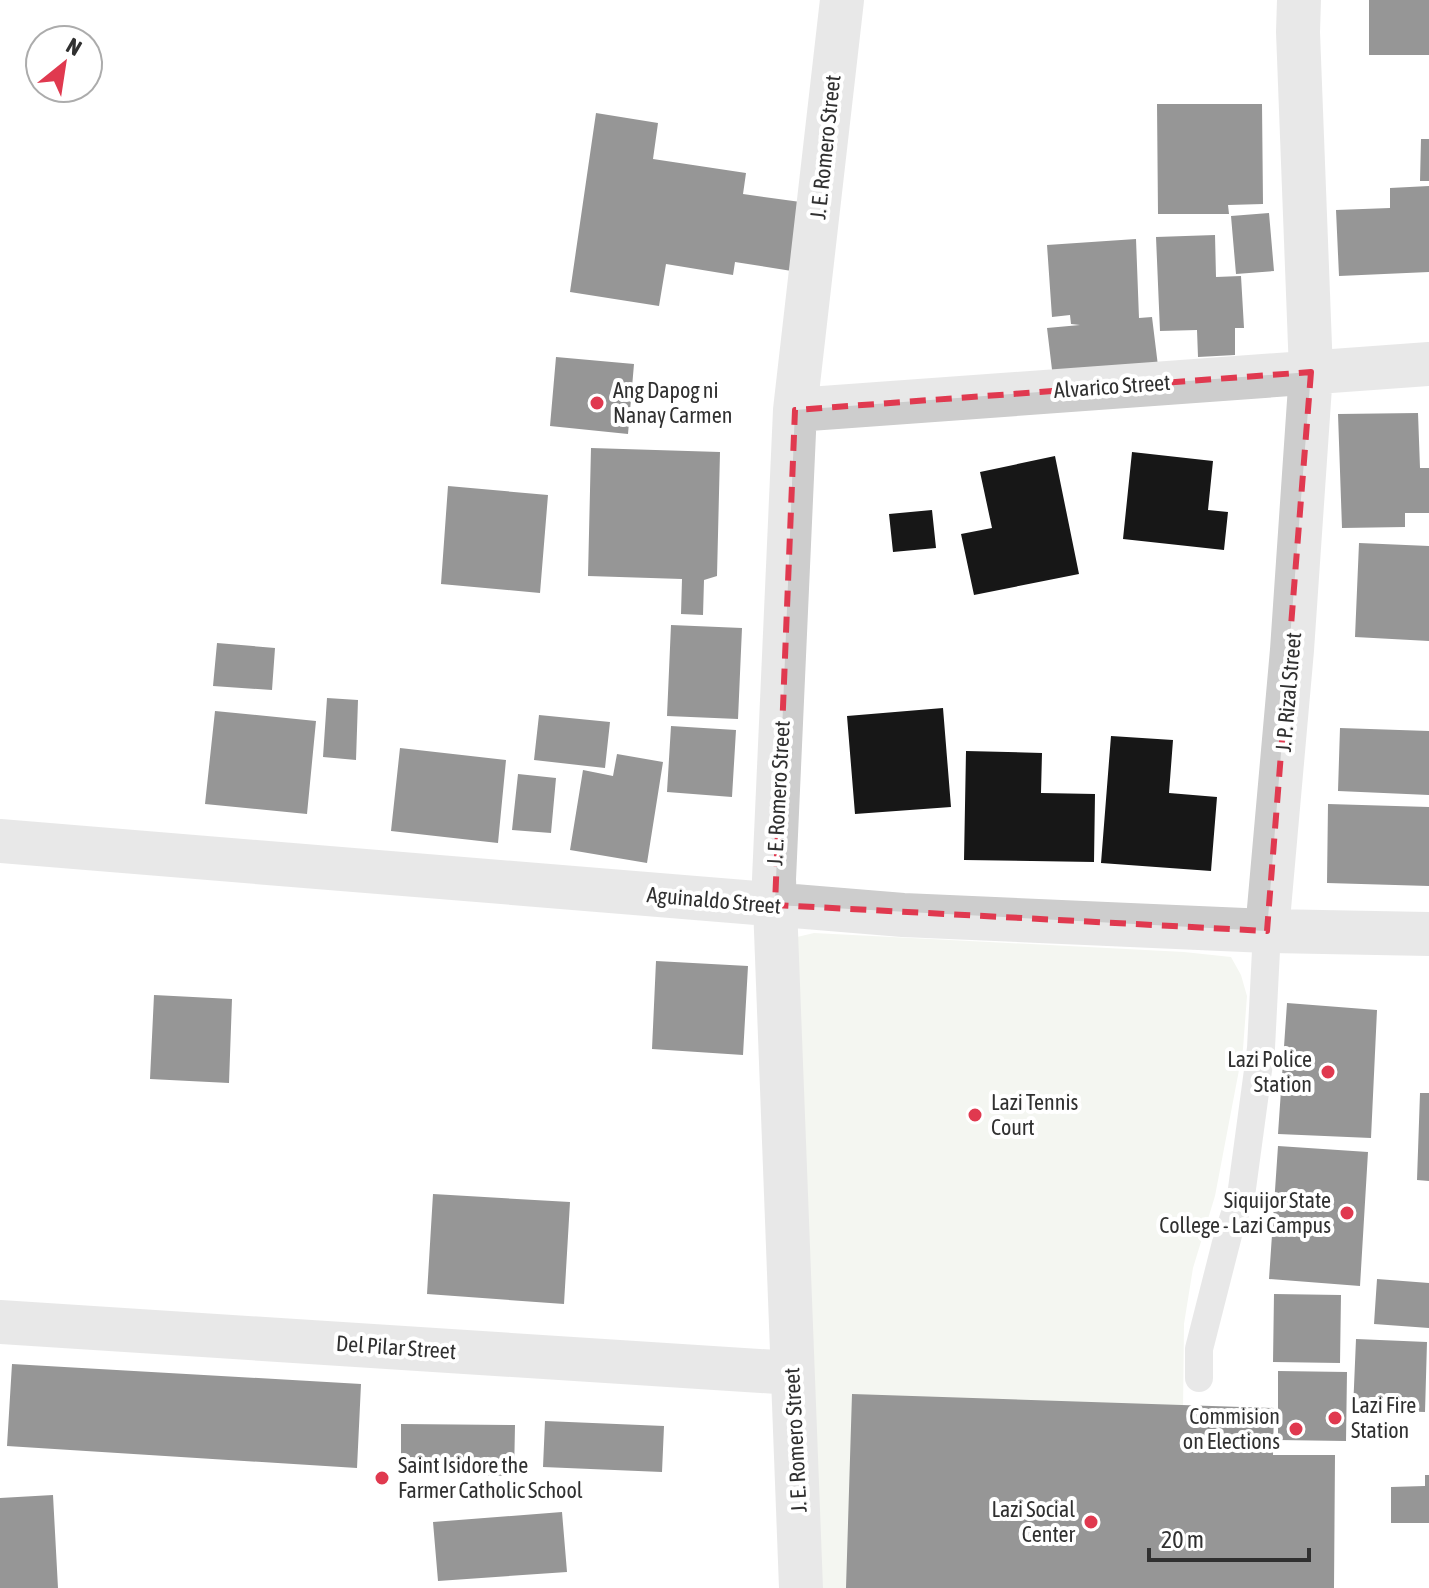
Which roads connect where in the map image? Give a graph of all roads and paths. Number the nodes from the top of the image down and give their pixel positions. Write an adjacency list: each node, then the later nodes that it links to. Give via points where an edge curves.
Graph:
1 (842, 0): 5 (street, J. E. Romero Street)
2 (1299, 0): 4 (street, J. P. Rizal Street)
3 (1429, 364): 4 (street, Alvarico Street)
4 (1311, 372): 5 (street, Alvarico Street); 8 (street, J. P. Rizal Street)
5 (795, 410): 7 (street, J. E. Romero Street)
6 (0, 841): 7 (street, Aguinaldo Street)
7 (775, 905): 8 (street, Aguinaldo Street); 11 (street, J. E. Romero Street)
8 (1267, 931): 9 (street, Aguinaldo Street); 12 (lane, J. P. Rizal Street, via 1261,1048 1241,1196 1199,1349)
9 (1429, 934)
10 (0, 1322): 11 (street, Del Pilar Street)
11 (792, 1373): 13 (street, J. E. Romero Street)
12 (1199, 1378)
13 (801, 1588)

